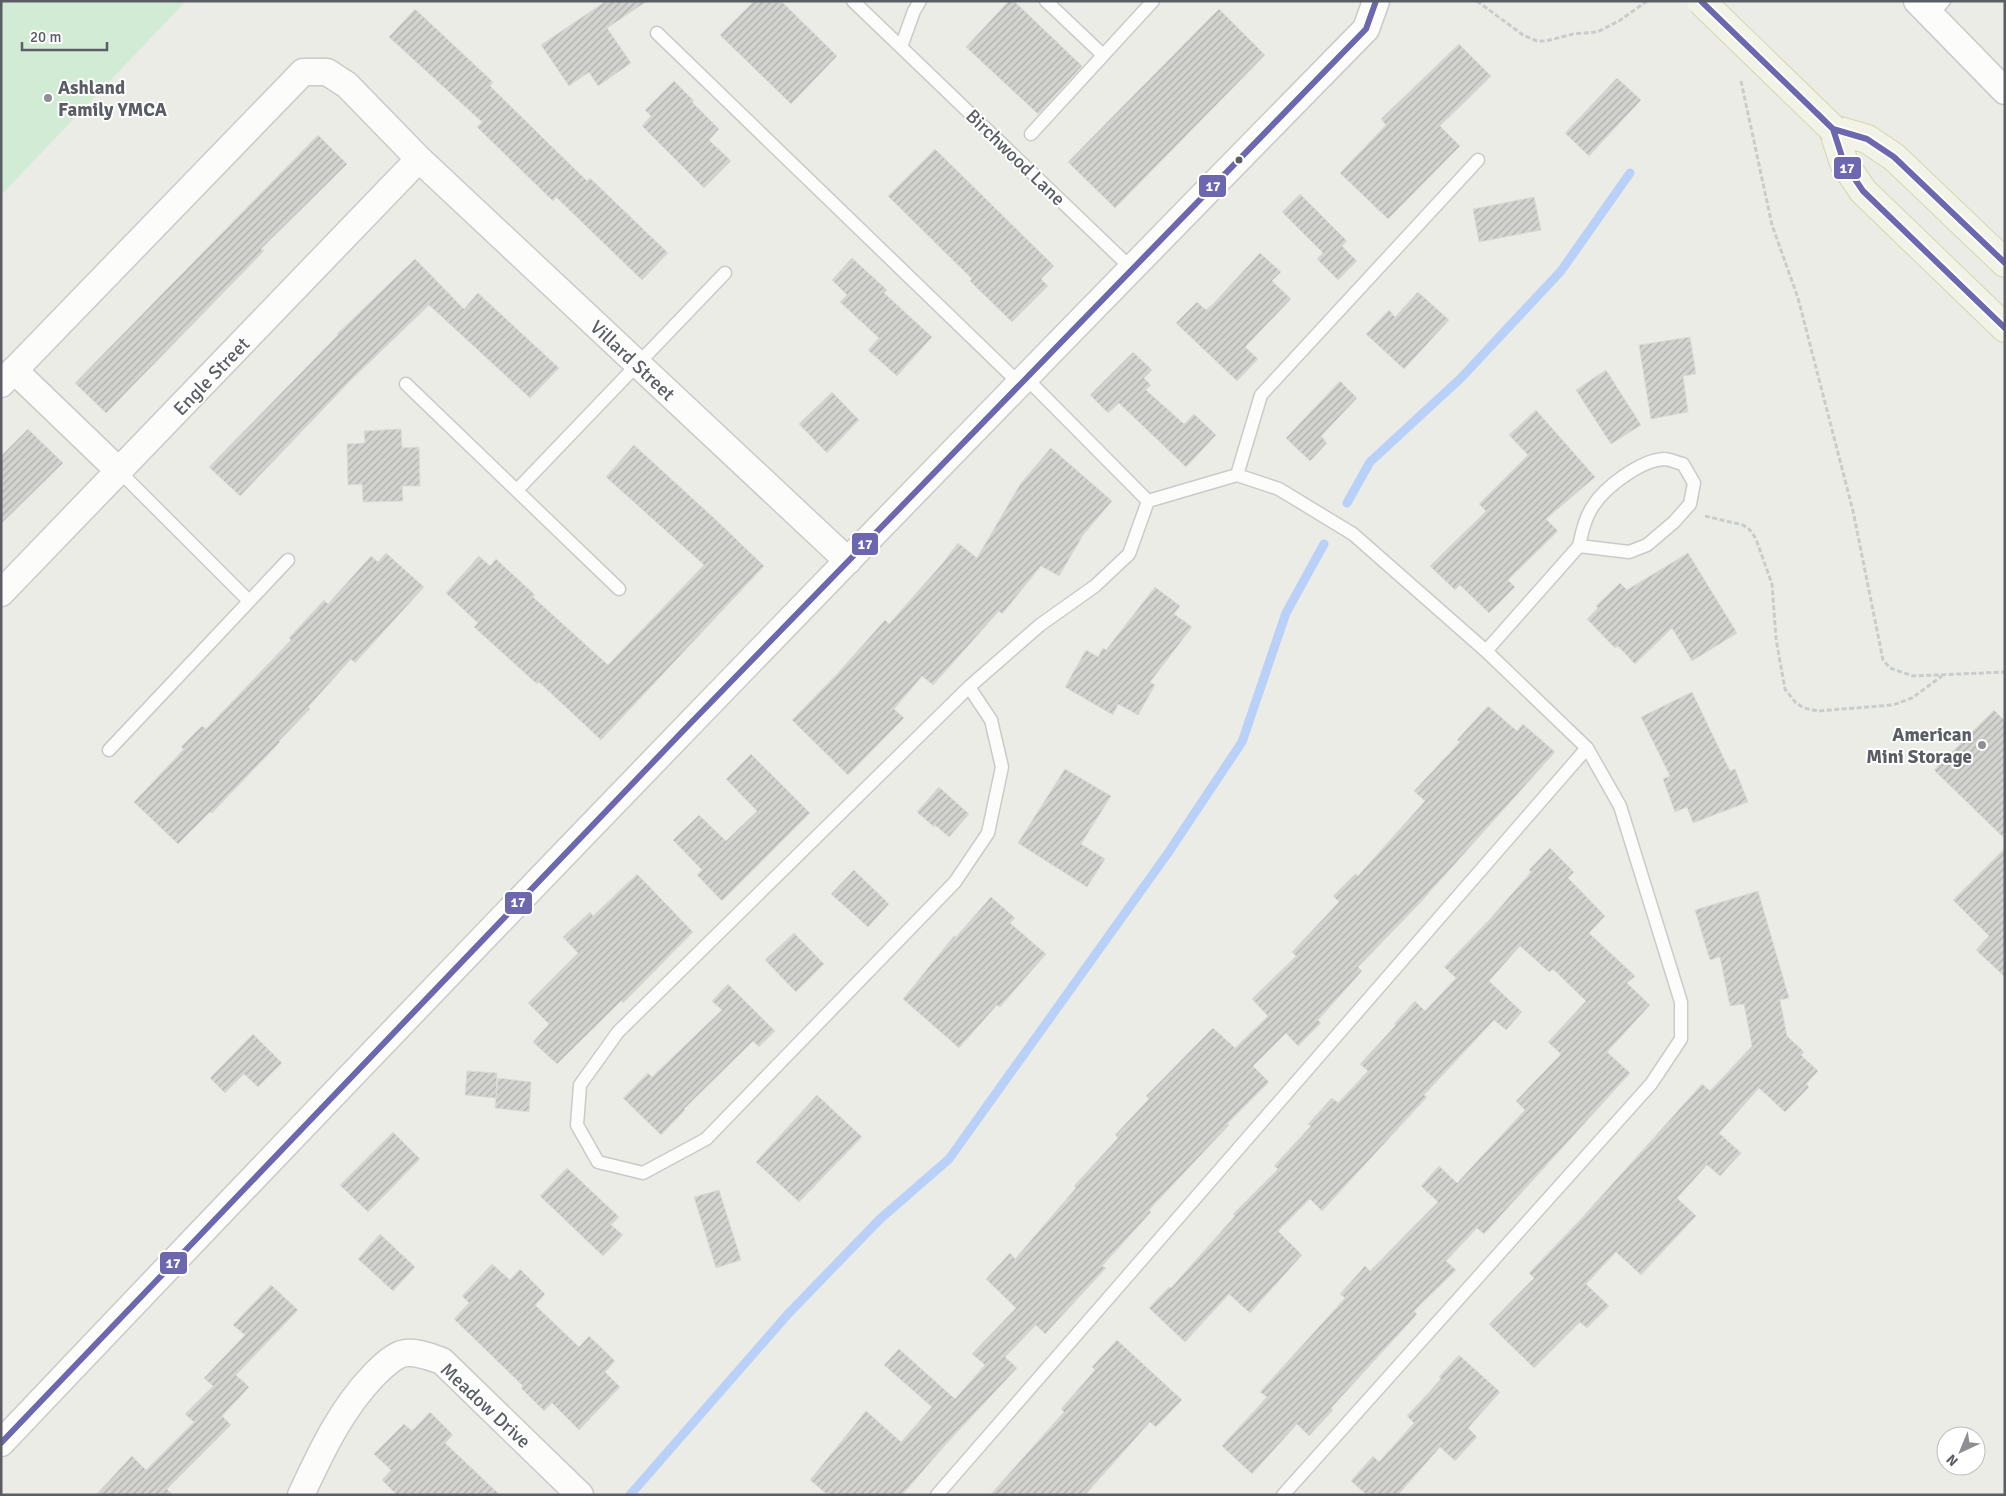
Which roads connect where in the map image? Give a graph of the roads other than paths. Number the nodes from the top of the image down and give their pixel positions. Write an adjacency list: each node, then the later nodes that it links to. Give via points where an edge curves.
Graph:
1 (853, 1): 9 (lane, Birchwood Lane)
2 (920, 1): 9 (lane)
3 (1046, 1): 10 (lane)
4 (1153, 1): 10 (lane)
5 (1376, 1): 17 (street, via 1366,29)
6 (1701, 1): 12 (main road, bridge)
7 (1931, 6): 11 (street)
8 (657, 33): 22 (lane)
9 (901, 47): 17 (lane, Birchwood Lane)
10 (1103, 55): 13 (lane)
11 (2005, 91)
12 (1833, 129): 16 (main road, via 1867,139 1894,157); 19 (main road, via 1844,164 1863,191)
13 (1031, 134)
14 (419, 159): 20 (street, Villard Street); 21 (street, Villard Street, via 347,85 327,72 303,72); 24 (street, Engle Street)
15 (1478, 160): 25 (lane, via 1261,394)
16 (2005, 263)
17 (1131, 268): 22 (street)
18 (725, 273): 20 (lane)
19 (2005, 328)
20 (637, 363): 26 (lane); 30 (street, Villard Street)
21 (8, 377): 24 (street)
22 (1023, 381): 27 (lane); 30 (street)
23 (406, 384): 26 (lane)
24 (120, 472): 32 (street, Engle Street); 33 (lane)
25 (1237, 475): 27 (lane); 34 (lane, via 1279,489 1353,534)
26 (517, 490): 31 (lane)
27 (1148, 501): 35 (lane, via 1129,554 1095,586 1040,625)
28 (1579, 546): 28 (lane, via 1594,505 1613,485 1640,466 1664,459 1683,464 1694,483 1690,504 1647,545 1629,552); 34 (lane)
29 (288, 560): 33 (lane)
30 (848, 561): 38 (street, via 365,1060)
31 (619, 589)
32 (1, 593)
33 (249, 601): 37 (lane)
34 (1486, 651): 36 (lane)
35 (969, 687): 35 (lane, via 618,1032 580,1085 576,1125 598,1162 643,1173 706,1139 955,882 988,833 1002,767 991,720)
36 (1587, 748): 41 (lane); 42 (lane, via 1620,806 1681,1002 1681,1039 1651,1084)
37 (109, 750)
38 (1, 1443)
39 (301, 1495): 40 (street, Meadow Drive, via 323,1447 356,1394 384,1365 402,1354 423,1355 442,1361)
40 (580, 1495)
41 (937, 1495)
42 (1283, 1495)

